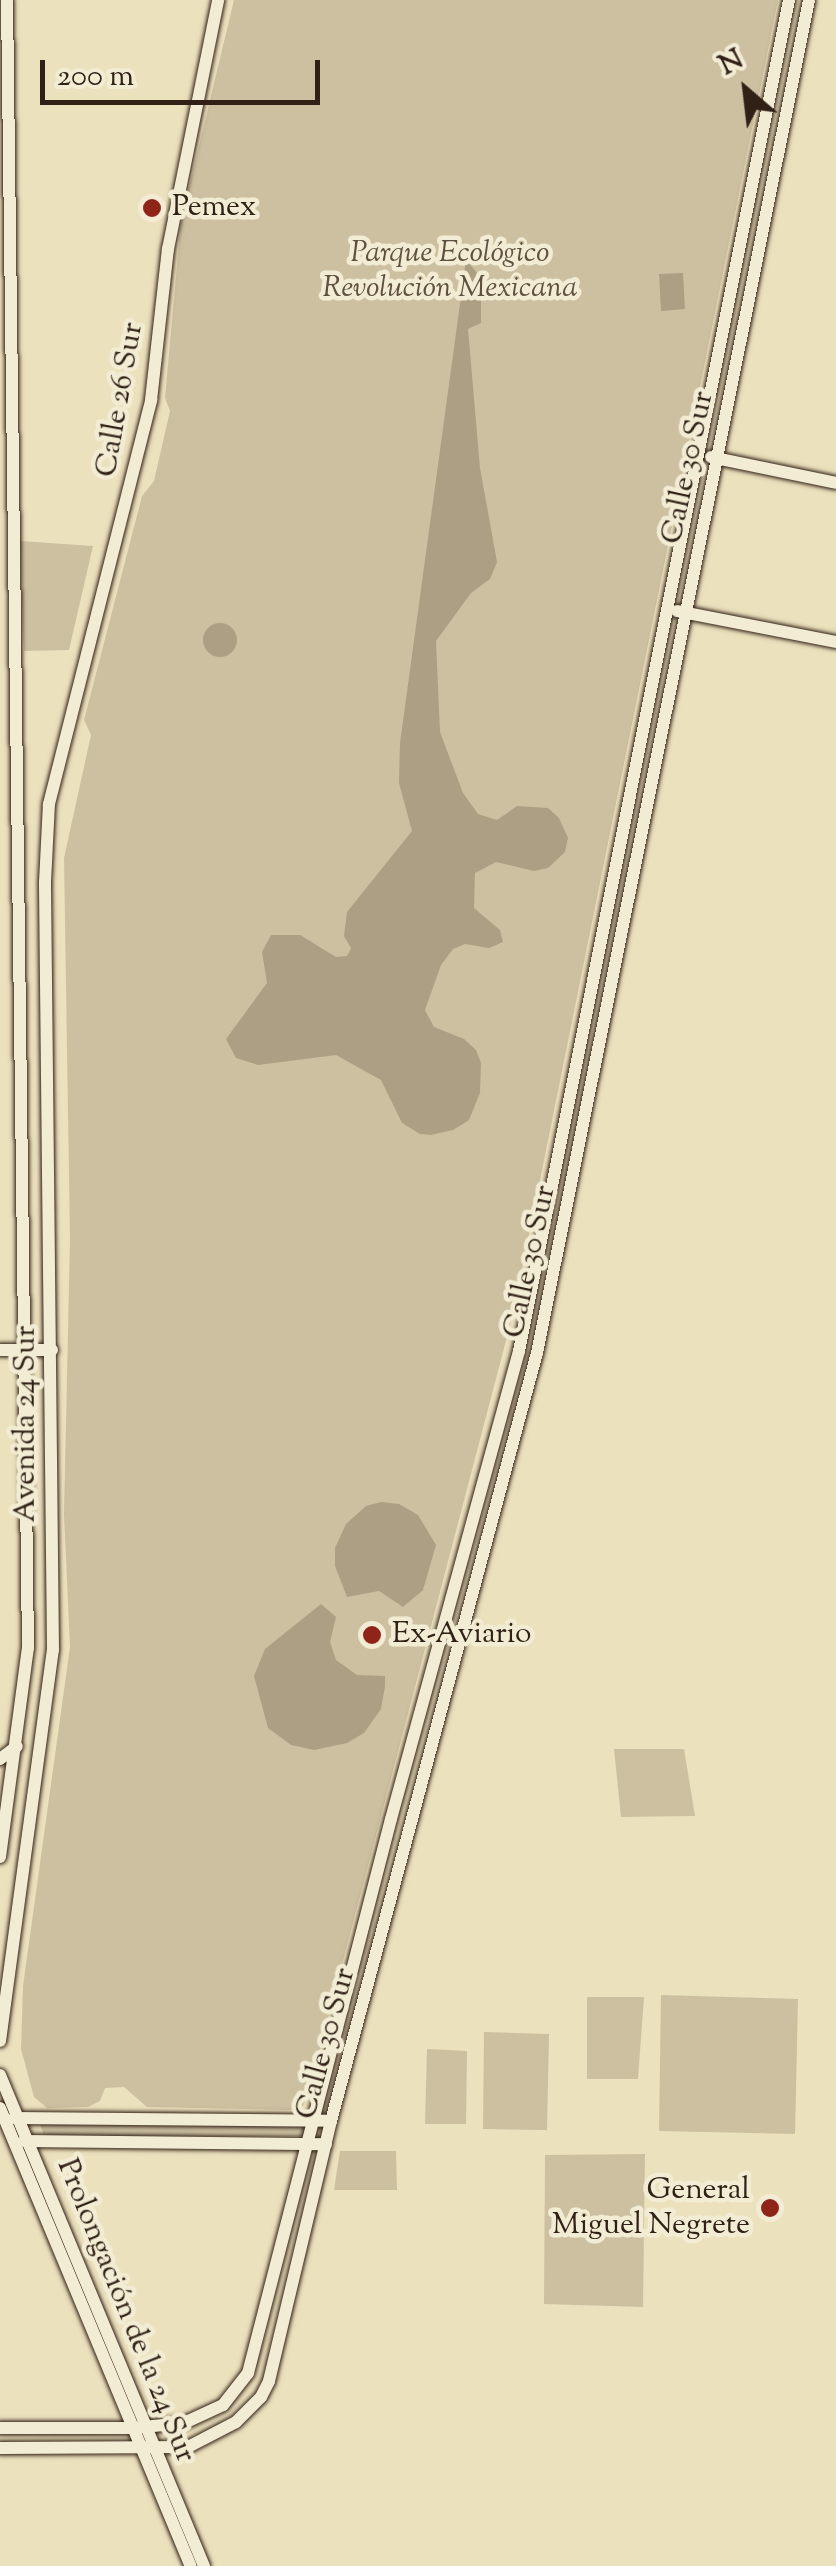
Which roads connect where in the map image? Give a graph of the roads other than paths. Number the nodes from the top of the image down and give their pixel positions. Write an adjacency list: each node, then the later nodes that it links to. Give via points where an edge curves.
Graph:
1 (7, 0): 13 (main road, Avenida 24 Sur)
2 (218, 0): 11 (main road, Calle 26 Sur, via 168,249 151,400)
3 (789, 0): 5 (main road, Calle 30 Sur)
4 (809, 0): 6 (main road, Calle 30 Sur)
5 (698, 455): 6 (main road); 8 (main road, Calle 30 Sur)
6 (717, 458): 7 (main road); 9 (main road, Calle 30 Sur)
7 (836, 482)
8 (666, 608): 9 (main road); 26 (main road, Calle 30 Sur, via 519,1351)
9 (685, 612): 10 (main road); 27 (main road, Calle 30 Sur, via 537,1353)
10 (836, 642)
11 (49, 804): 14 (main road, Avenida 24 Sur)
12 (0, 1350): 13 (main road)
13 (24, 1350): 14 (main road); 15 (main road, Avenida 24 Sur, via 28,1648)
14 (52, 1350): 18 (main road, Avenida 24 Sur, via 53,1650)
15 (16, 1746): 16 (main road); 17 (main road, Avenida 24 Sur)
16 (0, 1759)
17 (6, 1778): 18 (main road); 19 (main road, Avenida 24 Sur)
18 (38, 1780): 20 (main road, Avenida 24 Sur)
19 (4, 1801): 20 (main road); 21 (main road, Avenida 24 Sur)
20 (34, 1802): 23 (main road, Avenida 24 Sur)
21 (1, 1845): 22 (main road, Avenida 24 Sur)
22 (0, 1856)
23 (0, 2041)
24 (0, 2075): 25 (main road, Prolongación de la 24 Sur)
25 (6, 2115): 26 (main road); 28 (main road, Prolongación de la 24 Sur)
26 (312, 2119): 27 (main road); 29 (main road, Calle 30 Sur)
27 (331, 2121): 30 (main road, Calle 30 Sur)
28 (22, 2142): 29 (main road); 32 (main road, Prolongación de la 24 Sur)
29 (307, 2143): 30 (main road); 32 (main road, Calle 30 Sur, via 242,2386 197,2419)
30 (326, 2144): 34 (main road, Calle 30 Sur, via 262,2397 213,2436 188,2447)
31 (0, 2428): 32 (main road, Calle 30 Sur)
32 (139, 2428): 34 (main road, Prolongación de la 24 Sur)
33 (0, 2448): 34 (main road, Calle 30 Sur)
34 (148, 2448): 35 (main road, Prolongación de la 24 Sur); 36 (main road, Prolongación de la 24 Sur)
35 (191, 2566)
36 (204, 2566)

